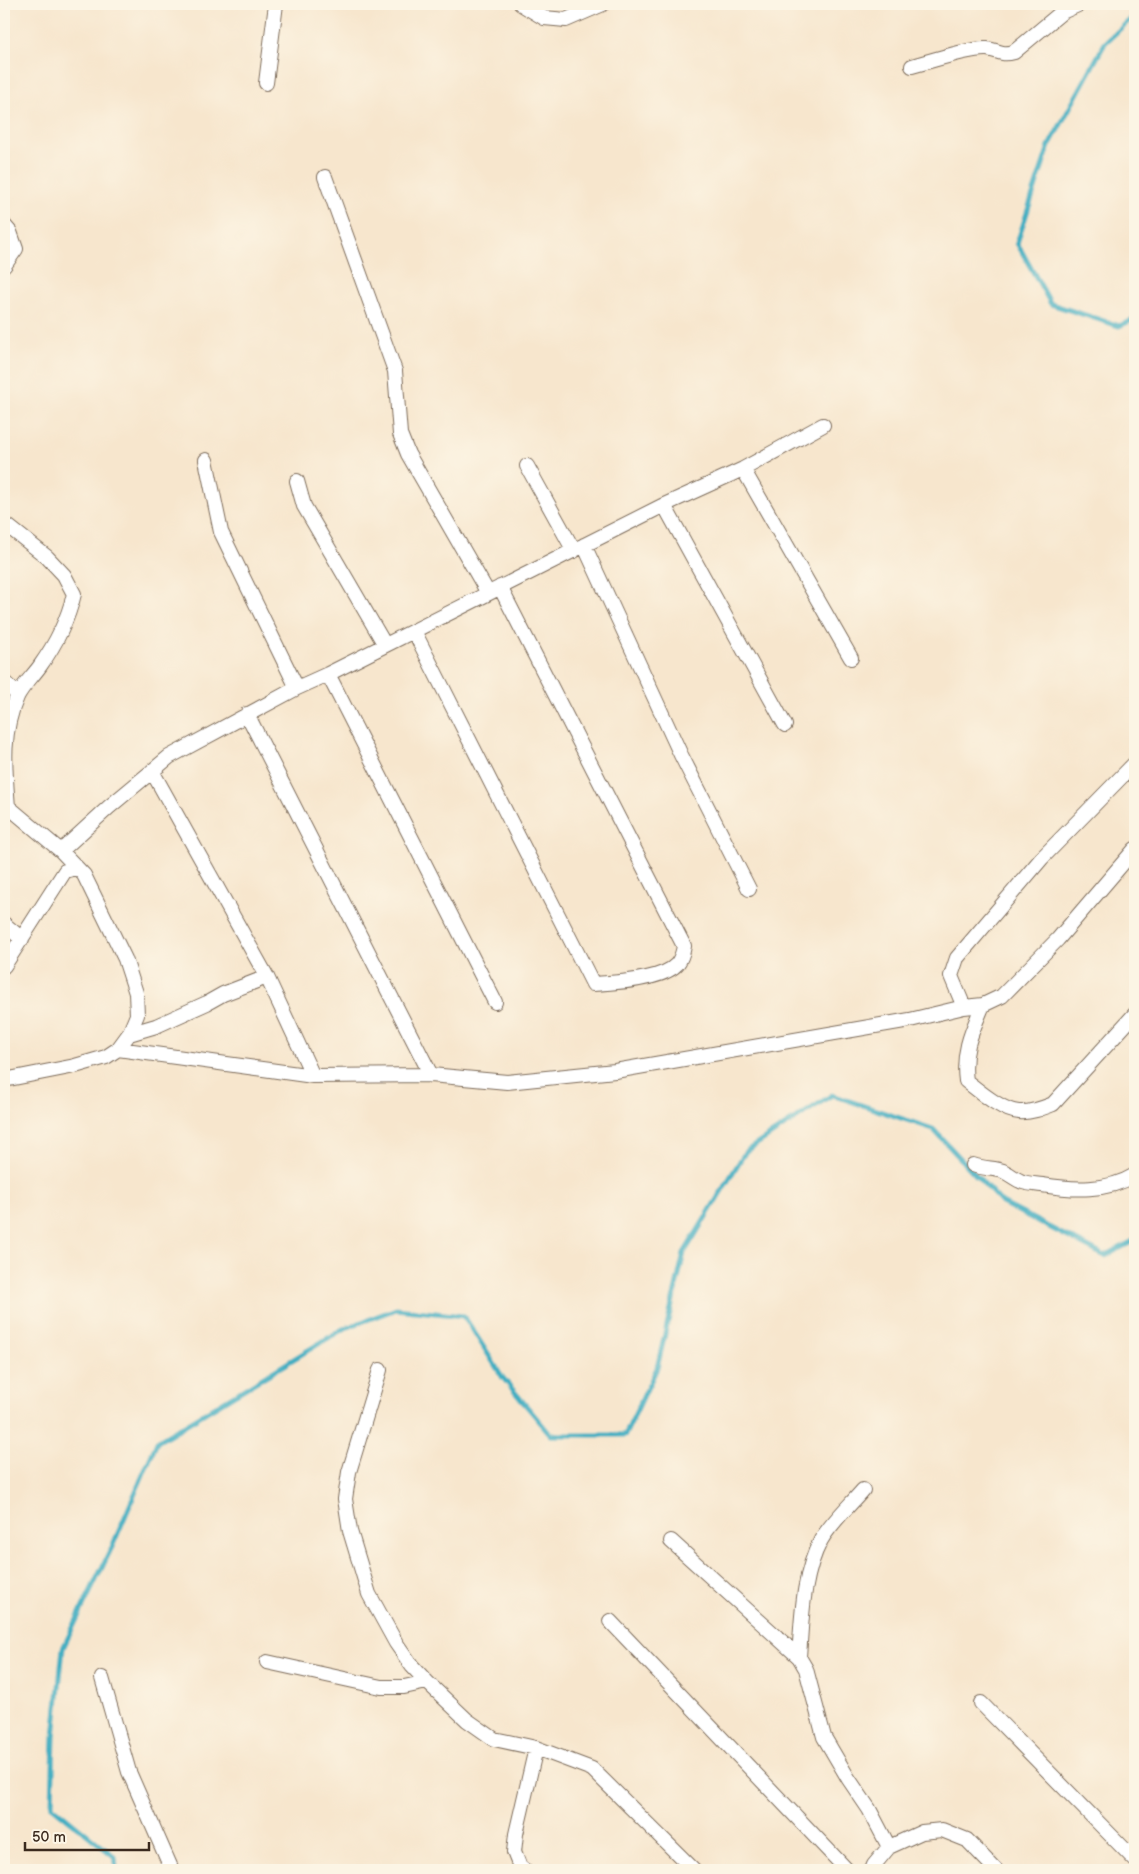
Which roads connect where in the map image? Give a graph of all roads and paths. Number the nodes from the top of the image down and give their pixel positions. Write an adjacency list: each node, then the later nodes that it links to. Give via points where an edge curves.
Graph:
1 (276, 4): 6 (street)
2 (521, 4): 3 (street, via 544,18 566,20)
3 (603, 4)
4 (1080, 4): 5 (street, via 1062,12 1006,55 987,49)
5 (912, 66)
6 (266, 83)
7 (325, 177): 18 (street, via 395,372 400,434 408,454)
8 (4, 225): 9 (street, via 16,249)
9 (4, 266)
10 (822, 426): 13 (street)
11 (206, 460): 24 (street, via 221,532)
12 (527, 466): 17 (street)
13 (743, 469): 15 (street); 21 (street)
14 (297, 481): 20 (street, via 304,506)
15 (664, 505): 17 (street); 27 (street)
16 (4, 523): 25 (street, via 47,557 64,575 74,594 69,614 42,664)
17 (579, 548): 18 (street); 34 (street)
18 (494, 590): 19 (street); 19 (street, via 684,946 676,965 663,973 629,982 593,984)
19 (414, 631): 20 (street)
20 (385, 645): 22 (street)
21 (851, 658)
22 (328, 674): 24 (street); 39 (street)
23 (4, 682): 25 (street)
24 (297, 688): 26 (street)
25 (18, 695): 30 (street, via 8,722 4,752)
26 (247, 714): 29 (street, via 169,757); 45 (street)
27 (785, 725)
28 (1135, 764): 41 (street, via 1042,858 957,958 951,976)
29 (152, 771): 32 (street); 38 (street)
30 (6, 805): 32 (street)
31 (1135, 849): 40 (street, via 1058,939 1002,996)
32 (61, 851): 33 (street)
33 (76, 868): 36 (street, via 65,871); 43 (street, via 84,875 125,959 136,993 138,1015)
34 (749, 889)
35 (4, 924): 36 (street)
36 (22, 939): 37 (street)
37 (4, 966)
38 (267, 977): 43 (street, via 222,994 156,1026); 46 (street)
39 (495, 1002)
40 (983, 1005): 41 (street); 42 (street, via 964,1063 966,1080 998,1104 1018,1112 1038,1110 1053,1104)
41 (964, 1007): 45 (street, via 910,1020 615,1071 507,1082)
42 (1135, 1014)
43 (129, 1034): 44 (street)
44 (118, 1049): 46 (street); 47 (street, via 106,1058)
45 (431, 1075): 46 (street)
46 (313, 1076)
47 (4, 1080)
48 (973, 1165): 49 (street, via 1004,1171 1023,1182 1056,1187 1091,1189 1124,1182)
49 (1135, 1175)
50 (380, 1370): 57 (street, via 349,1472 345,1498 348,1523 369,1594 396,1643)
51 (863, 1490): 54 (street, via 822,1538 813,1556 804,1593)
52 (671, 1541): 54 (street)
53 (610, 1621): 65 (street)
54 (799, 1657): 60 (street, via 806,1669 824,1737)
55 (267, 1662): 57 (street, via 381,1687 404,1687)
56 (102, 1678): 62 (street, via 129,1772)
57 (426, 1682): 59 (street, via 467,1720 494,1739)
58 (981, 1703): 61 (street)
59 (536, 1748): 63 (street, via 514,1852); 64 (street, via 592,1769)
60 (889, 1847): 66 (street); 67 (street, via 922,1832 942,1830 967,1840)
61 (1135, 1860)
62 (172, 1870)
63 (524, 1870)
64 (694, 1870)
65 (847, 1870)
66 (872, 1870)
67 (996, 1870)

